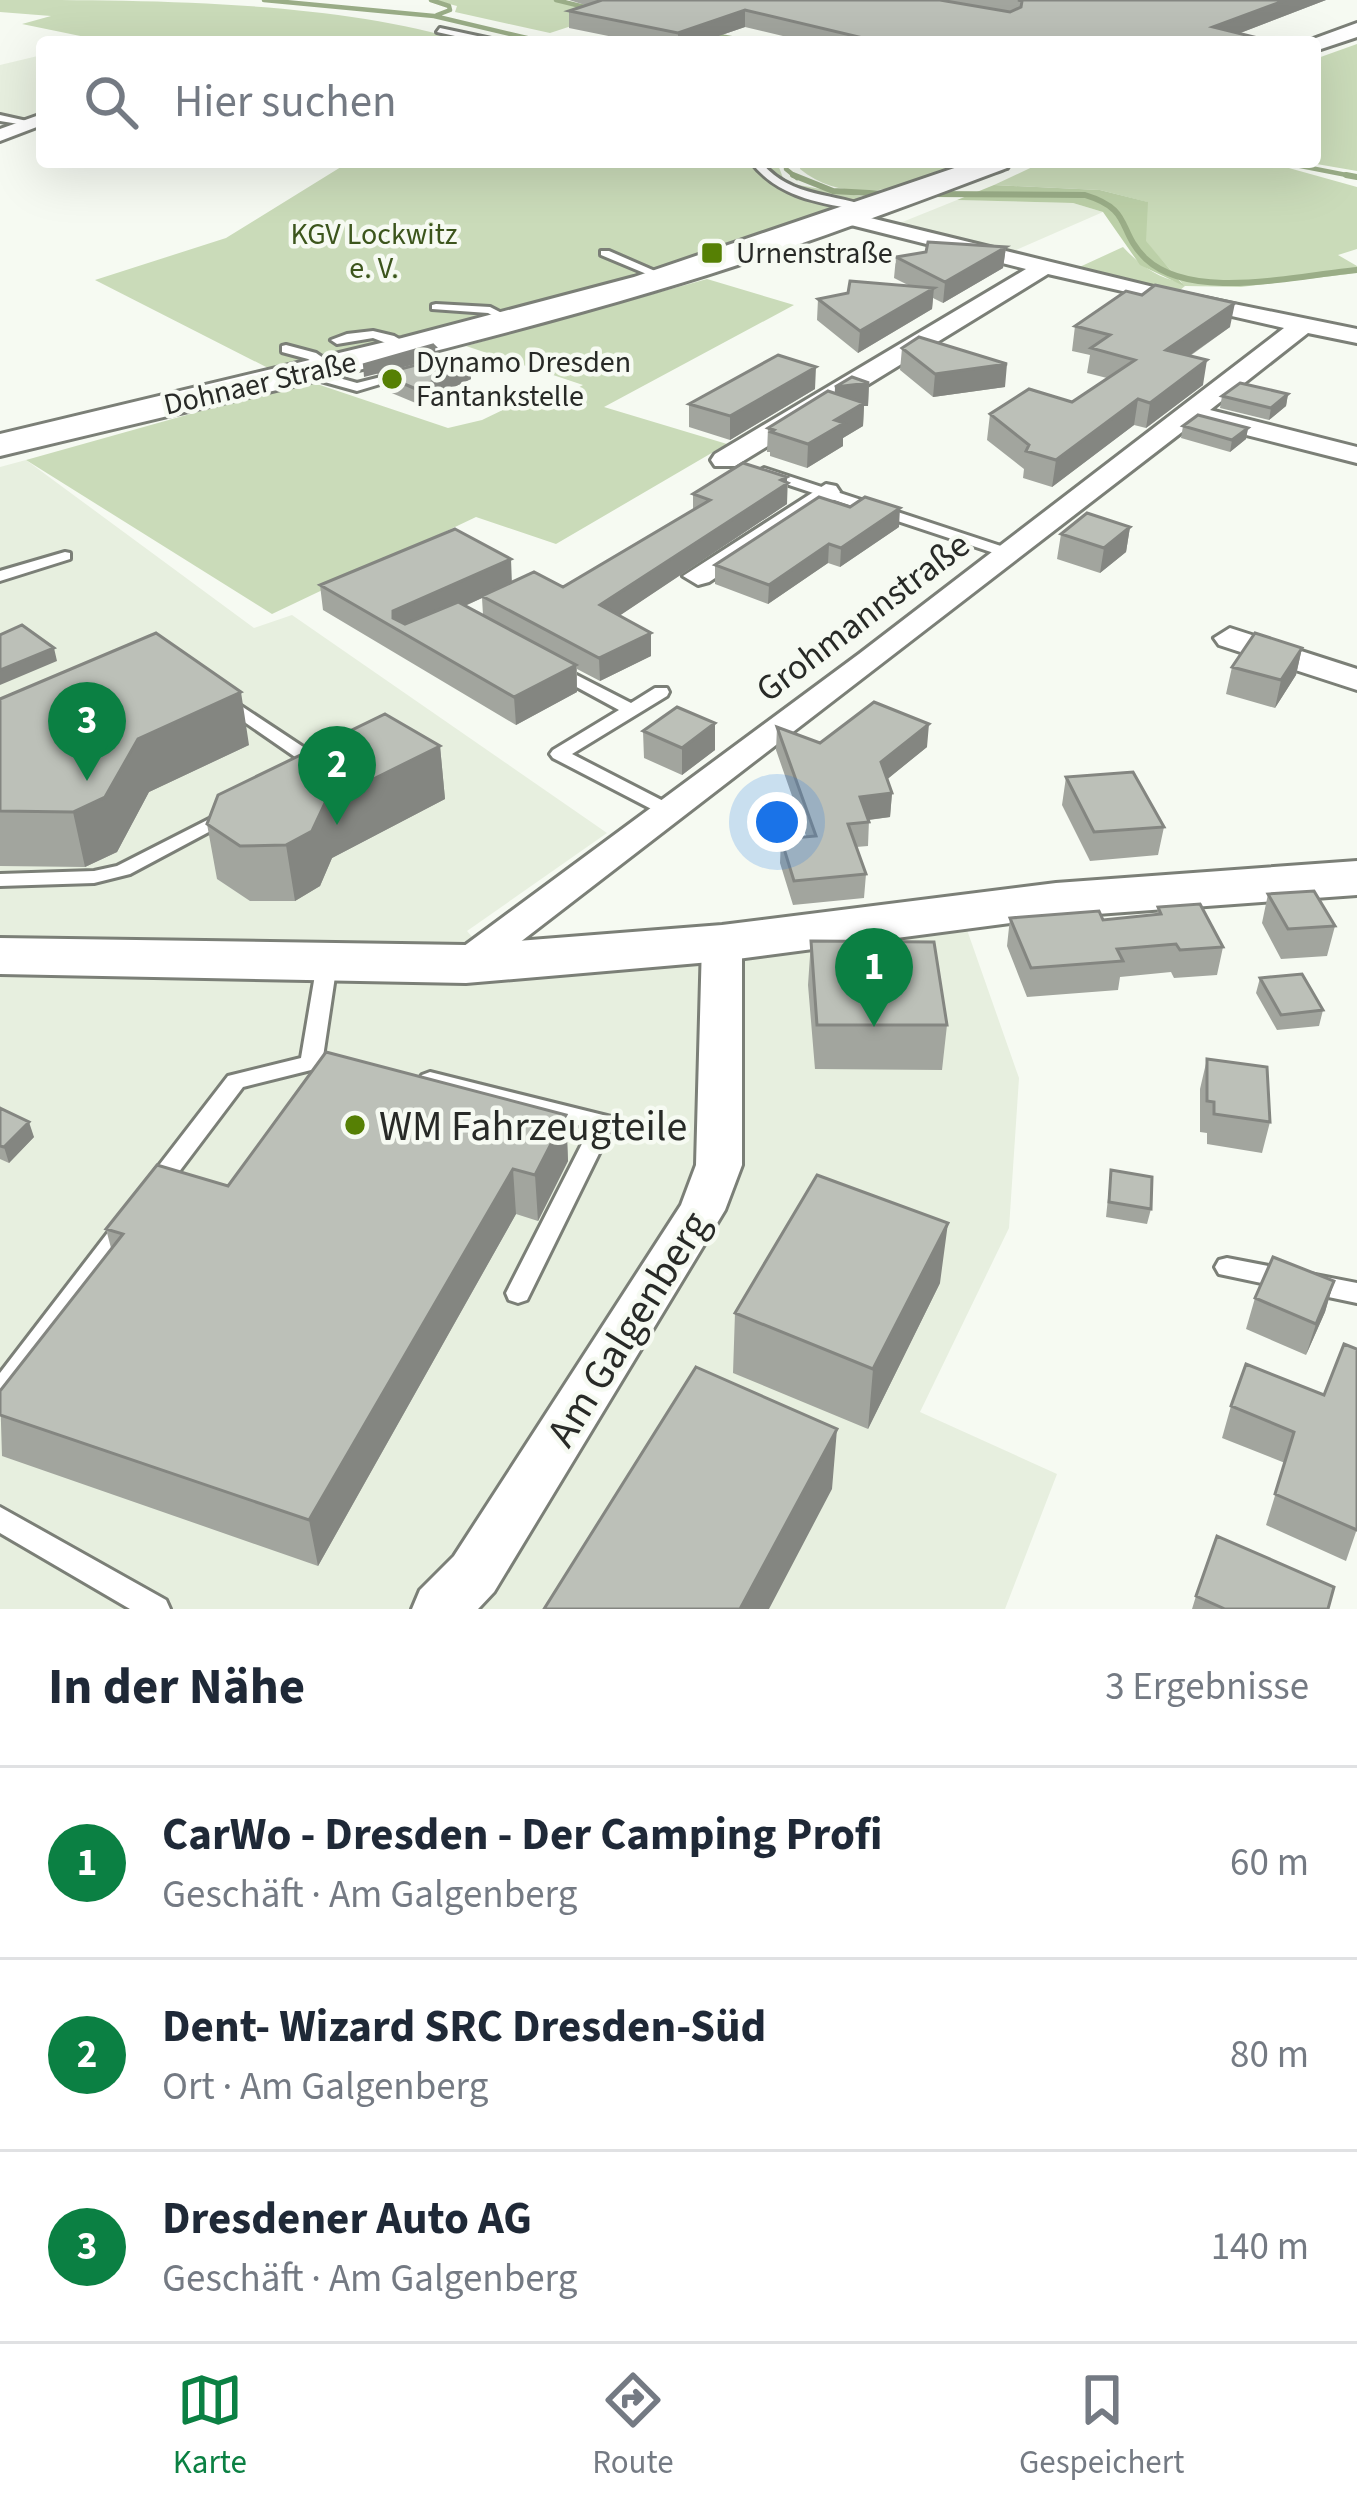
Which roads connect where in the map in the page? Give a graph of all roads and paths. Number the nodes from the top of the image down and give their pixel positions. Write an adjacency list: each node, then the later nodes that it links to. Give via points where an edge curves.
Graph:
1 (440, 30): 3 (lane)
2 (1357, 30): 4 (main road)
3 (466, 36)
4 (1321, 42)
5 (0, 118): 6 (lane)
6 (36, 121): 7 (street)
7 (0, 135)
8 (759, 168): 10 (lane, via 797,193)
9 (982, 168): 10 (main road, Dohnaer Straße)
10 (864, 211): 12 (street); 13 (main road, Dohnaer Straße)
11 (605, 254): 13 (lane)
12 (1042, 268): 14 (street); 19 (street)
13 (665, 278): 17 (main road, Dohnaer Straße, via 426,344 315,357)
14 (1302, 326): 15 (street); 16 (street, Grohmannstraße)
15 (1357, 336)
16 (1192, 413): 18 (street); 21 (street, Grohmannstraße)
17 (0, 445)
18 (1357, 455)
19 (725, 460): 20 (lane)
20 (826, 492): 21 (lane); 24 (street)
21 (1008, 553): 33 (street, Grohmannstraße)
22 (65, 556): 23 (lane)
23 (0, 576)
24 (698, 576)
25 (1230, 638): 27 (street)
26 (536, 658): 30 (lane)
27 (1357, 680)
28 (208, 689): 31 (lane, via 323,765)
29 (661, 692): 30 (lane)
30 (630, 710): 33 (lane, via 560,754)
31 (303, 775)
32 (243, 807): 35 (lane, via 123,870)
33 (669, 811): 39 (street, Grohmannstraße)
34 (1357, 878): 36 (main road, via 1056,900)
35 (0, 880)
36 (722, 943): 39 (main road); 49 (street, Am Galgenberg, via 719,1165 703,1210 474,1574)
37 (0, 956): 38 (main road)
38 (327, 963): 39 (main road); 40 (lane)
39 (466, 964)
40 (311, 1063): 41 (lane); 46 (lane, via 236,1081)
41 (354, 1068)
42 (396, 1074): 44 (lane, via 602,1124)
43 (1227, 1267): 45 (lane)
44 (518, 1293)
45 (1357, 1293)
46 (0, 1392)
47 (0, 1519): 48 (lane)
48 (157, 1609)
49 (440, 1609)

